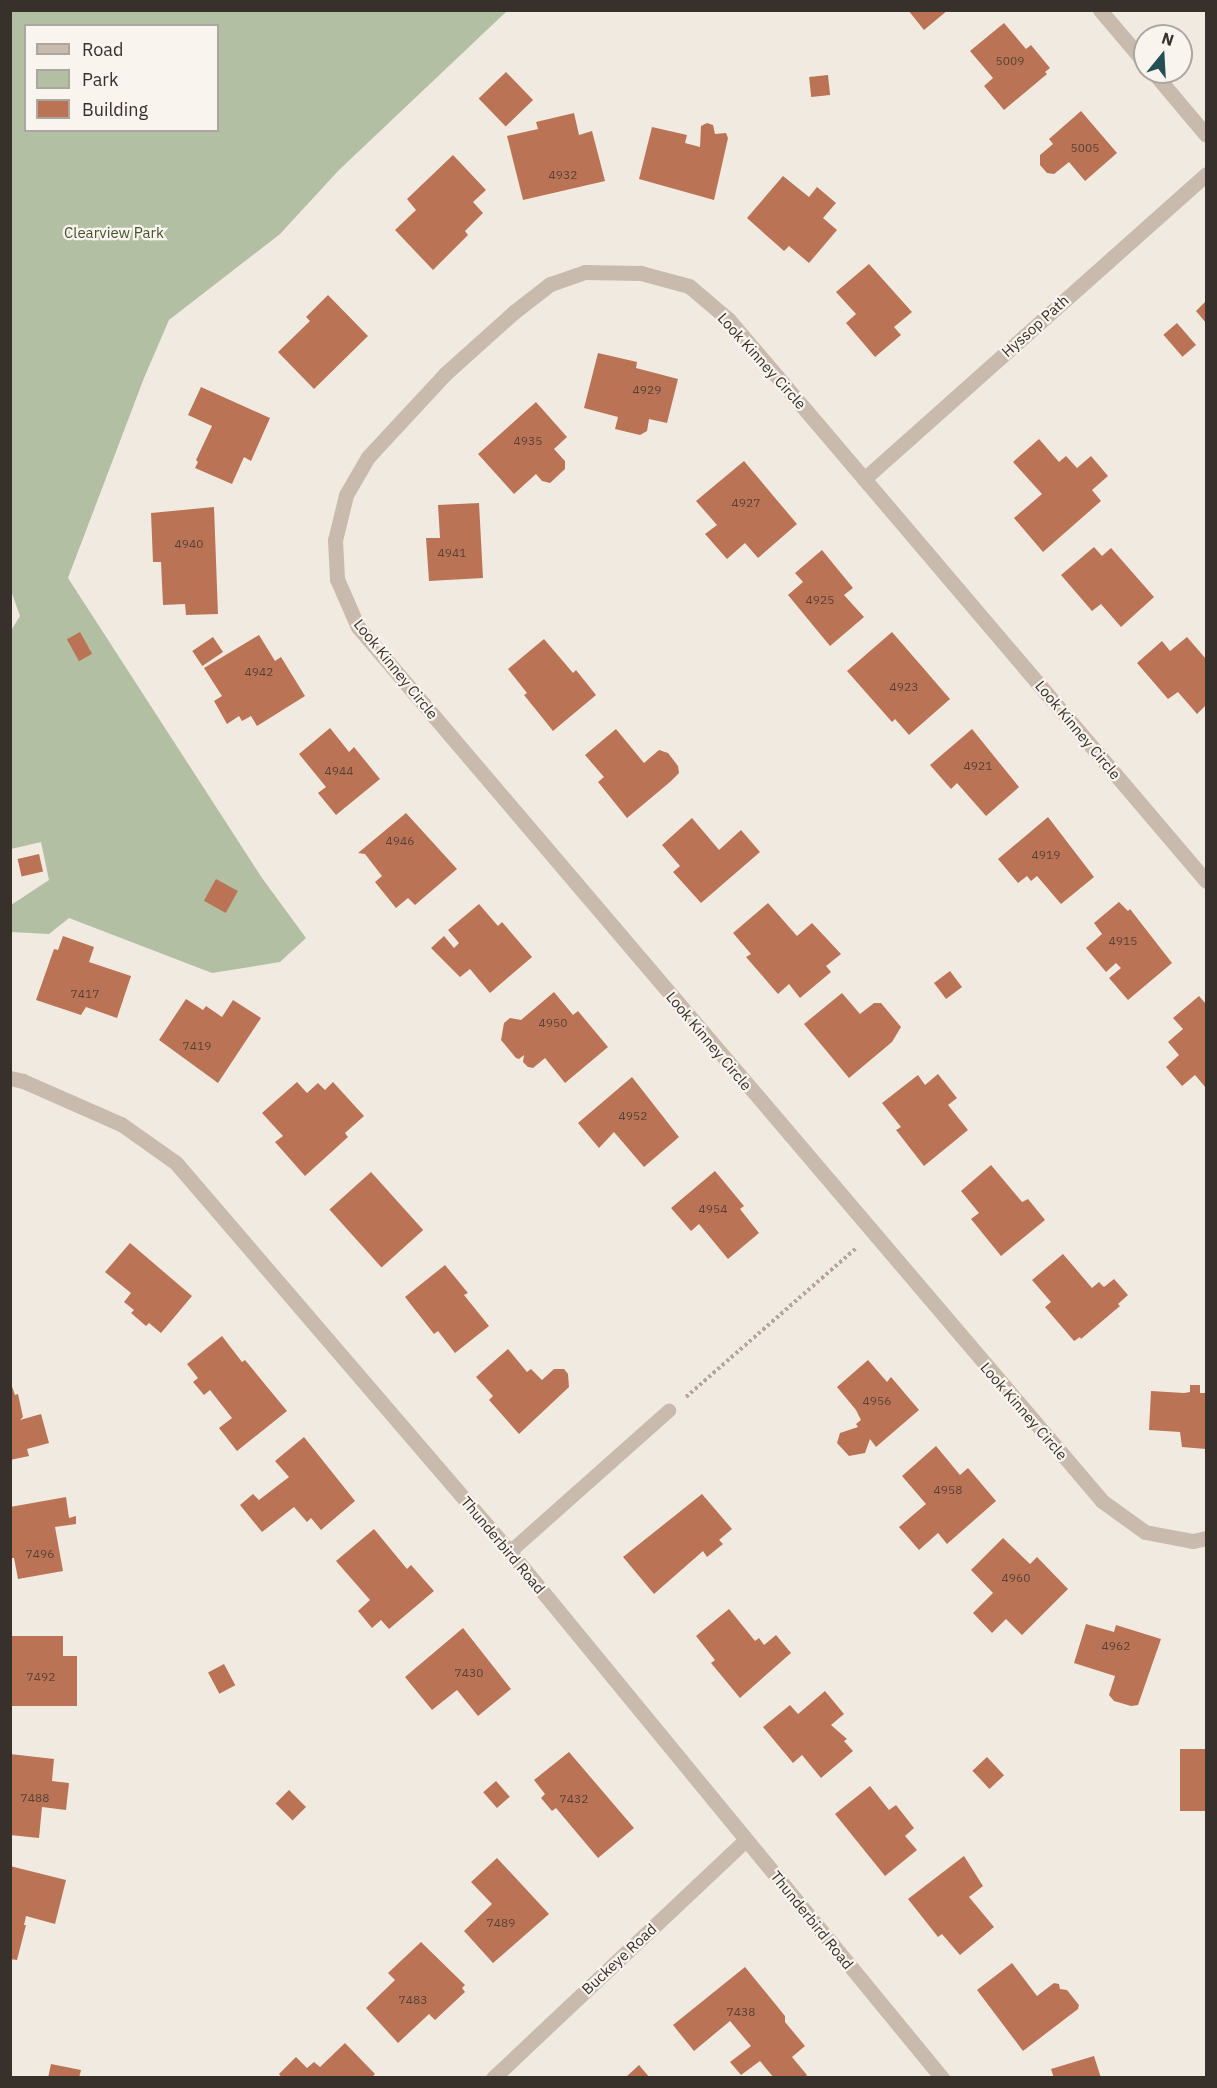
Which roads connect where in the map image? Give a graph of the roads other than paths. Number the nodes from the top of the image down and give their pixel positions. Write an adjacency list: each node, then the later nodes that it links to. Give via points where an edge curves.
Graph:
1 (1100, 10): 2 (street)
2 (1133, 49)
3 (1163, 84): 4 (street)
4 (1206, 135)
5 (1206, 174): 6 (street, Hyssop Path)
6 (864, 479): 7 (street, Look Kinney Circle); 10 (street, Look Kinney Circle, via 729,320 689,286 641,273 585,272 550,284 514,312 445,374 368,457 346,495 335,540 337,579 358,627 1102,1502 1145,1532 1193,1541)
7 (1206, 881)
8 (10, 1078): 11 (street, Thunderbird Road, via 121,1124 176,1162)
9 (669, 1411): 11 (lane)
10 (1206, 1538)
11 (510, 1552): 12 (street, Thunderbird Road)
12 (746, 1840): 13 (street, Buckeye Road); 14 (street, Thunderbird Road)
13 (492, 2078)
14 (942, 2078)

